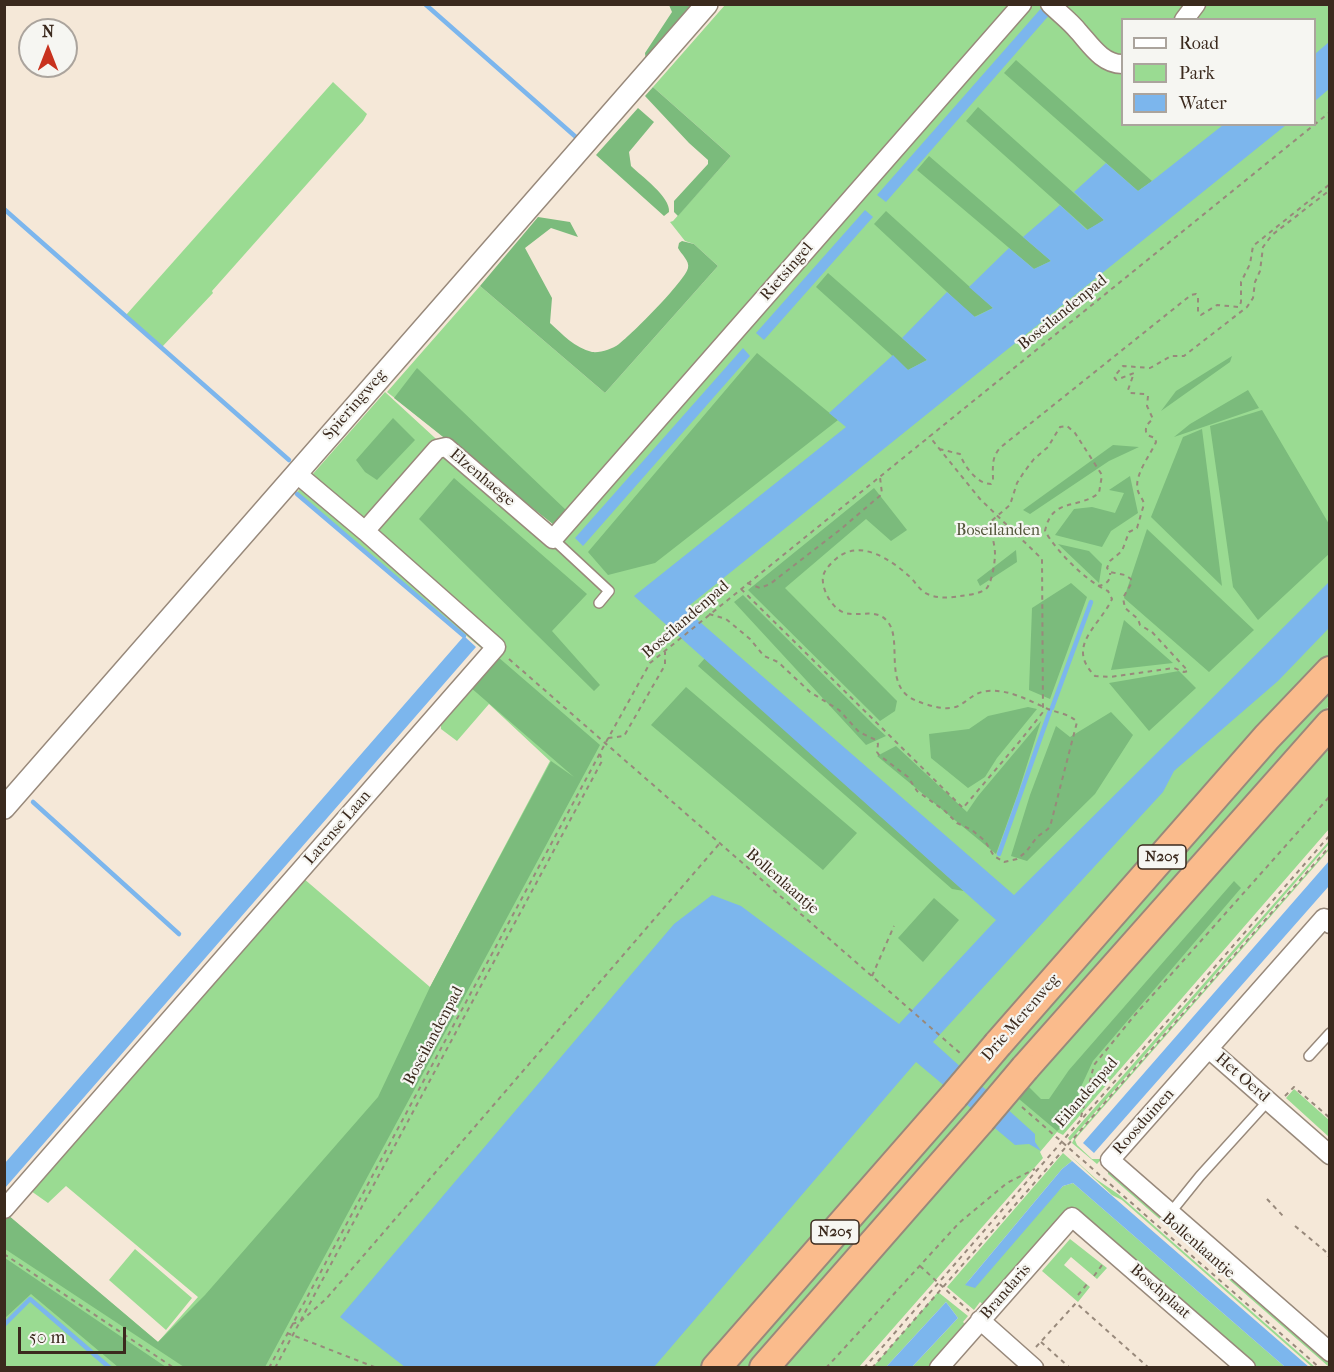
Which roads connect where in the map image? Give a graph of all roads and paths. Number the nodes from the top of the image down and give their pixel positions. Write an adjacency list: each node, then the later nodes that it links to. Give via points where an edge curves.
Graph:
1 (707, 4): 14 (street, Spieringweg)
2 (1022, 4): 18 (street, Rietsingel)
3 (1196, 4): 5 (street)
4 (1053, 7): 6 (street, via 1095,51)
5 (1186, 18)
6 (1121, 64)
7 (1329, 112): 8 (path, Boseilandenpad)
8 (1316, 123)
9 (1312, 126): 12 (path, Boseilandenpad)
10 (1329, 184): 13 (path, via 1253,246 1241,282 1239,307 1216,305 1201,315 1197,309 1198,296 1191,295 1001,447 993,459 991,484 974,475 962,463 960,454)
11 (1329, 190): 19 (path, via 1272,234 1263,248 1253,298 1247,307 1184,356 1171,356 1150,368 1124,366 1114,377 1115,380 1134,374 1128,390 1148,396 1147,406 1153,419 1145,432 1156,442 1137,485 1144,504 1141,519 1126,536 1122,551 1110,561)
12 (929, 436): 13 (path); 15 (path, Boseilandenpad)
13 (939, 449): 16 (path)
14 (296, 473): 17 (street); 34 (street, Spieringweg)
15 (880, 477): 20 (path, Boseilandenpad); 20 (path, via 882,494 841,530 770,584 760,588)
16 (997, 516): 21 (path, via 1010,504 1024,472 1058,430 1062,426 1070,428 1102,475 1098,493 1055,509 1045,531 1054,546); 28 (path, via 1042,559); 28 (path, via 989,523 995,555 984,590 957,597 933,596 892,563 864,550 844,553 830,565 823,576 824,589 843,613 879,614 890,622 895,671 904,692 915,701 949,709 970,696 992,691)
17 (365, 531): 18 (street, Elzenhaege, via 437,449 446,447); 25 (street)
18 (553, 539): 23 (lane, via 609,591)
19 (1110, 572): 21 (path, via 1108,581); 21 (path, via 1131,579 1123,598 1125,608 1188,670 1095,676 1086,667 1083,654 1086,636 1112,599 1108,591)
20 (747, 583): 22 (path, Boseilandenpad)
21 (1098, 586)
22 (741, 589): 24 (path, Boseilandenpad); 28 (path, via 963,808 1040,716)
23 (599, 603)
24 (709, 615): 26 (path, Boseilandenpad); 28 (path, via 726,619 764,656 778,662 810,692 839,710 859,732 876,740 879,755 908,777 917,791 985,841 994,856 1004,862 1017,859 1048,829 1077,722)
25 (496, 647): 31 (path, Bollenlaantje); 53 (street, Larense Laan)
26 (665, 651): 30 (path, Boseilandenpad, via 651,663); 30 (path, via 665,665 624,736)
27 (1329, 671): 77 (highway, Drie Merenweg / N205, bridge)
28 (1043, 706)
29 (1329, 724): 78 (highway, N205, bridge)
30 (608, 738): 31 (path, Boseilandenpad)
31 (606, 742): 32 (path, Boseilandenpad); 36 (path, Bollenlaantje)
32 (600, 754): 66 (path, via 602,761); 67 (path, Boseilandenpad)
33 (1329, 796): 47 (path, via 1094,1065)
34 (4, 808)
35 (1329, 835): 47 (path, Eilandenpad)
36 (720, 843): 40 (path, Bollenlaantje); 66 (path, via 326,1299)
37 (1329, 846): 49 (path)
38 (1327, 921): 43 (street, Roosduinen)
39 (894, 926): 40 (path)
40 (872, 976): 42 (path, Bollenlaantje)
41 (1329, 1033): 44 (lane)
42 (943, 1038)
43 (1209, 1049): 45 (street, Het Oerd); 54 (street, Roosduinen, via 1110,1160)
44 (1309, 1056)
45 (1272, 1104): 46 (path, Het Oerd, via 1294,1087); 50 (street, Het Oerd); 54 (lane, via 1200,1176)
46 (1329, 1118)
47 (1080, 1119): 48 (path, Eilandenpad)
48 (1061, 1141): 49 (path, Bollenlaantje); 51 (path, Eilandenpad)
49 (1066, 1146): 63 (path); 86 (path, Bollenlaantje)
50 (1329, 1155)
51 (1037, 1168): 60 (path, via 1008,1183 959,1223); 61 (path, Eilandenpad)
52 (1267, 1199): 56 (path)
53 (4, 1209)
54 (1171, 1212): 71 (street, Roosduinen)
55 (1072, 1216): 65 (street, Brandaris); 85 (street, Boschplaat)
56 (1283, 1216)
57 (1295, 1226): 59 (path)
58 (4, 1254): 73 (path)
59 (1329, 1257)
60 (920, 1265): 61 (path); 79 (path)
61 (938, 1283): 63 (path); 80 (path, Eilandenpad)
62 (1087, 1284): 64 (path)
63 (942, 1287): 65 (path); 81 (path)
64 (1078, 1295)
65 (980, 1320): 72 (street); 82 (street, Brandaris)
66 (301, 1321): 67 (path); 69 (path)
67 (291, 1325): 68 (path, Boseilandenpad)
68 (287, 1333): 69 (path); 74 (path, Boseilandenpad)
69 (293, 1336): 75 (path); 76 (path)
70 (1041, 1342): 72 (path); 83 (path); 84 (path, via 1076,1303)
71 (1329, 1352)
72 (1030, 1364)
73 (174, 1368)
74 (269, 1368)
75 (275, 1368)
76 (377, 1368)
77 (716, 1368)
78 (764, 1368)
79 (826, 1368)
80 (864, 1368)
81 (872, 1368)
82 (939, 1368)
83 (1070, 1368)
84 (1149, 1368)
85 (1246, 1368)
86 (1320, 1368)

